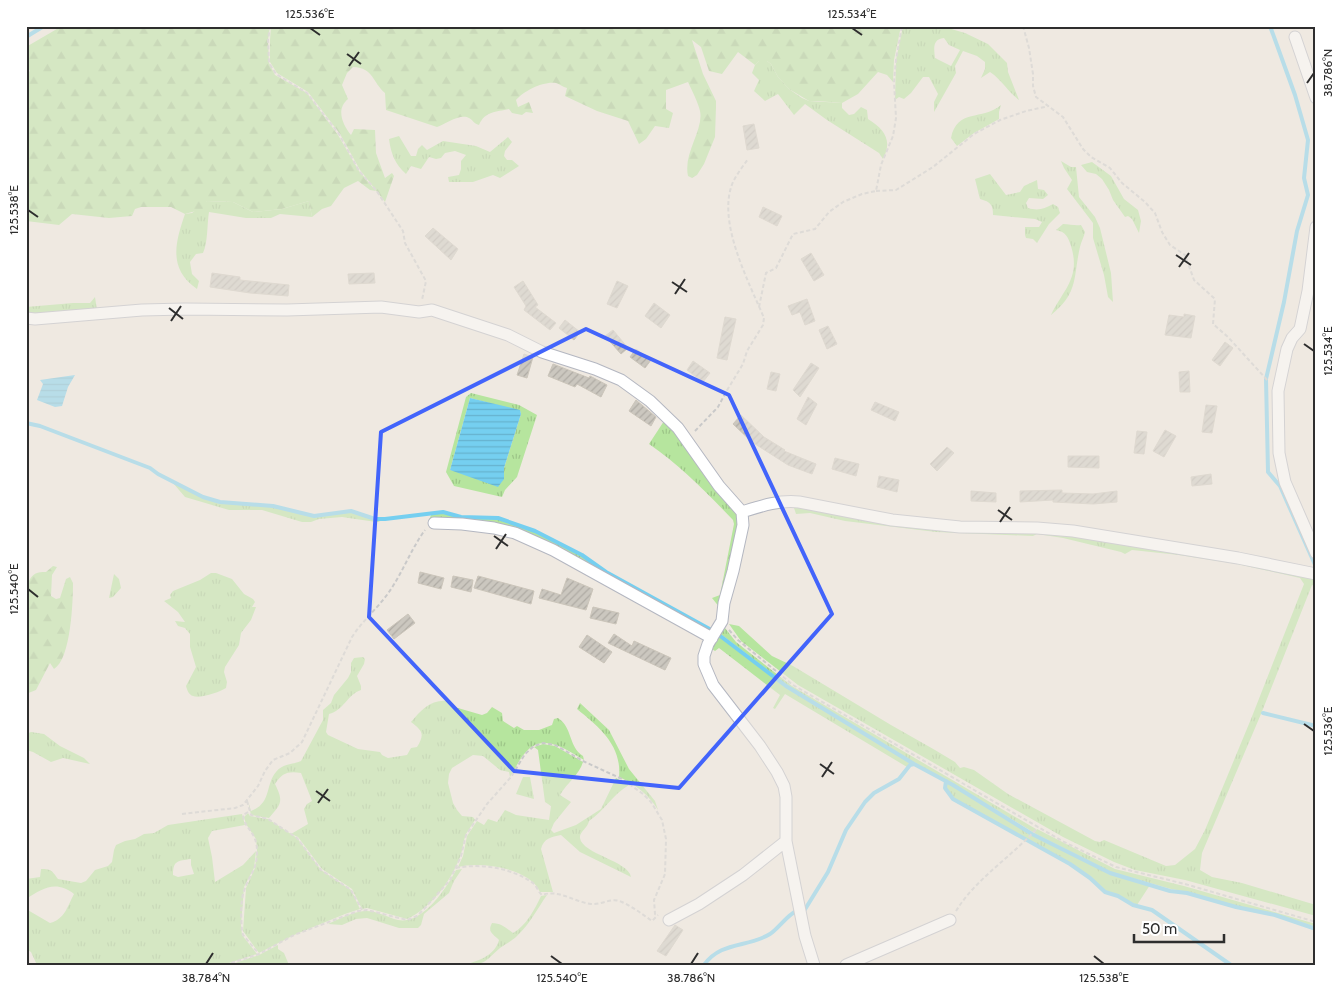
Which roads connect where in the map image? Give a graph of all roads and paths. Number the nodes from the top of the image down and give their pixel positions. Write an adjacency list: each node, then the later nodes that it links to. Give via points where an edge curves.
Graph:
1 (270, 26): 11 (path, via 269,63 276,74 307,93 319,107 403,232 405,243 426,281)
2 (902, 26): 8 (path, via 894,82 896,118)
3 (1023, 26): 6 (path, via 1036,97)
4 (1294, 36): 5 (street)
5 (1316, 98)
6 (1048, 106): 8 (path, via 1000,120 974,134 933,167 896,190); 13 (path, via 1062,117 1091,157 1110,168 1155,212 1170,245 1185,255 1194,280 1215,299 1213,324)
7 (748, 159): 10 (path, via 733,182 727,210 737,252)
8 (876, 191): 10 (path, via 844,202 815,229 793,234 776,268 766,273)
9 (1316, 227): 13 (street, via 1300,329 1287,349)
10 (759, 307): 14 (path, via 764,318 763,326 747,351 738,375 718,407)
11 (419, 312): 12 (street, via 381,307 176,309); 14 (street, via 432,310 508,335 542,352 621,380 650,401)
12 (26, 318)
13 (1278, 391): 17 (street, via 1279,454 1285,482)
14 (687, 440): 15 (street)
15 (742, 512): 18 (street, via 786,501 892,520 960,527 1073,531); 19 (street, via 743,525)
16 (434, 523): 20 (street, via 515,533 553,550); 21 (path, via 429,524 416,542 389,591 361,622 302,742 290,753 273,760)
17 (1316, 553)
18 (1316, 574)
19 (722, 621): 20 (street); 24 (path, via 738,640 793,685)
20 (712, 638): 25 (street, via 704,656 706,672 760,746 784,786)
21 (247, 800): 22 (path); 23 (path, via 235,808)
22 (249, 812): 27 (path, via 268,819 297,838 321,870 352,890); 31 (path, via 243,817 256,839 256,858 245,888 242,931)
23 (182, 814)
24 (1038, 827): 29 (path, via 986,874 964,898); 30 (path, via 1116,867)
25 (786, 841): 28 (street, via 699,904); 33 (street, via 804,936)
26 (456, 868): 27 (path, via 450,880 417,916 408,920); 28 (path, via 486,867 509,871 534,884 542,895 555,894 592,904 620,901 652,921); 28 (path, via 466,835 525,754 543,743 555,745 622,779 654,806 662,820 666,840 665,874 654,900 655,914)
27 (362, 910): 31 (path, via 294,936)
28 (664, 918)
29 (950, 920): 34 (street)
30 (1316, 922)
31 (259, 954): 32 (path)
32 (225, 965)
33 (814, 965)
34 (846, 965)

